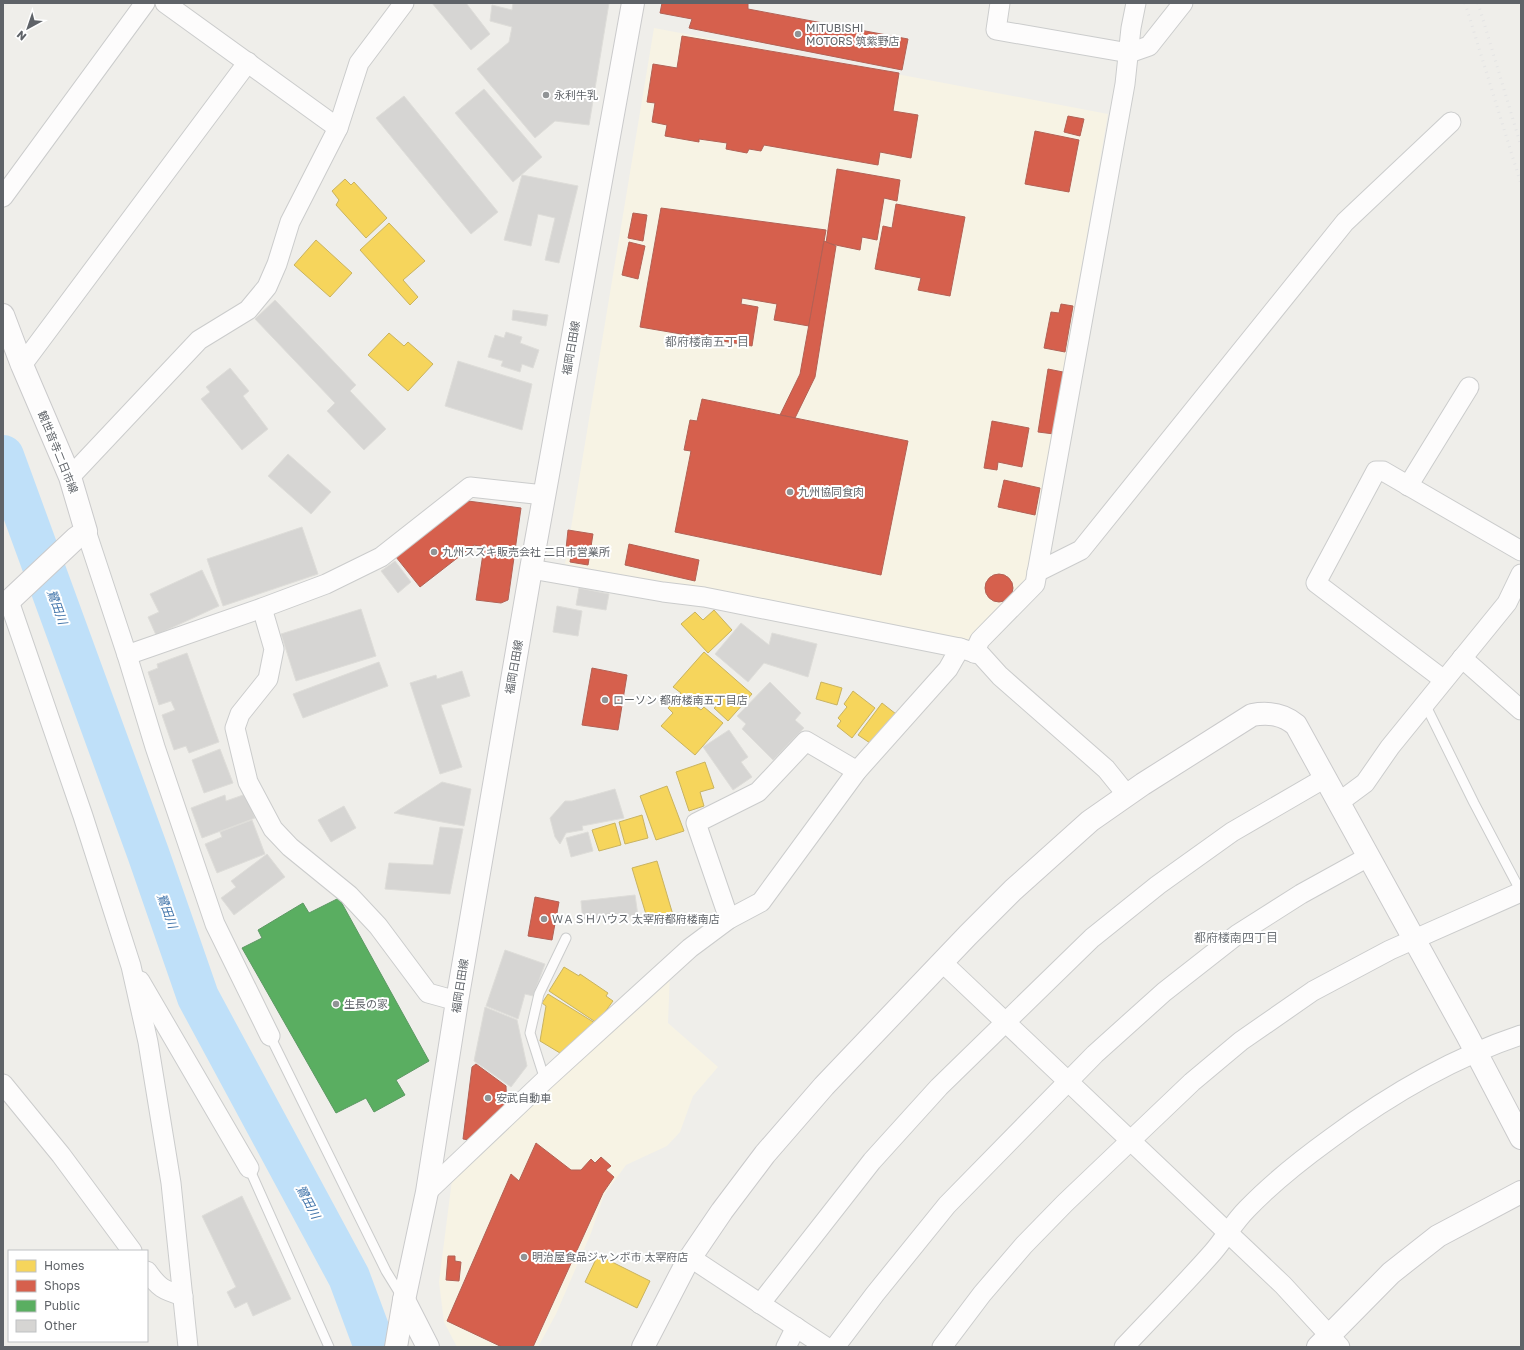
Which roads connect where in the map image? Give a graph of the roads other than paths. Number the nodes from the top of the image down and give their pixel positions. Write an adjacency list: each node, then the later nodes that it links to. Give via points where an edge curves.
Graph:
1 (145, 3): 12 (street)
2 (165, 3): 9 (street)
3 (633, 3): 18 (street, 福岡日田線)
4 (1000, 3): 8 (street, via 996,30)
5 (1136, 3): 8 (street)
6 (1183, 3): 8 (street, via 1149,46)
7 (394, 7): 11 (street, via 358,64)
8 (1130, 53): 22 (street)
9 (248, 62): 11 (street); 14 (street)
10 (1451, 122): 22 (street, via 1345,222 1081,550)
11 (338, 128): 16 (street, via 290,222 278,264 267,287 248,310 200,340)
12 (3, 197)
13 (3, 316): 14 (street, 観世音寺二日市線)
14 (22, 365): 16 (street, 観世音寺二日市線)
15 (1469, 387): 17 (street)
16 (70, 477): 19 (street, 観世音寺二日市線)
17 (1408, 486): 20 (street); 29 (street, via 1383,471 1376,471 1316,583)
18 (544, 495): 21 (street, 福岡日田線); 25 (street, via 470,487 381,557 326,584)
19 (81, 534): 24 (street); 27 (street)
20 (1521, 551)
21 (531, 569): 26 (street, via 704,597); 43 (street, 福岡日田線)
22 (1037, 572): 26 (street, via 1035,584)
23 (1521, 574): 28 (street, via 1507,603)
24 (6, 602): 42 (street, via 83,816)
25 (262, 608): 27 (street); 43 (street, via 274,649 268,679 240,714 235,728 248,782 273,829 290,847 349,896 378,926 428,993)
26 (967, 650): 32 (street); 34 (street, via 981,655 1000,676 1106,769)
27 (127, 655): 46 (street, via 154,747 214,924)
28 (1462, 658): 29 (street); 31 (street)
29 (1444, 680): 30 (street)
30 (1425, 704): 35 (street, via 1365,783); 37 (lane)
31 (1521, 710)
32 (857, 771): 38 (street, via 761,902); 38 (street, via 806,741 758,792 696,824)
33 (1325, 778): 34 (street, via 1296,725 1288,719 1266,713 1252,715); 35 (street); 44 (street, via 1232,832 1158,885 1092,938)
34 (1127, 795): 41 (street, via 1090,821 1013,890)
35 (1338, 803): 36 (street)
36 (1368, 856): 40 (street); 49 (street, via 1238,934 1164,992)
37 (1521, 892): 40 (street)
38 (729, 919): 48 (street, via 690,948)
39 (566, 938): 48 (lane, via 539,994 530,1033)
40 (1414, 940): 47 (street); 52 (street, via 1313,991 1241,1041 1192,1082)
41 (942, 963): 44 (street); 58 (street, via 824,1086 765,1154)
42 (131, 966): 53 (street); 60 (street, via 148,1042 170,1175)
43 (457, 1001): 54 (street, 福岡日田線)
44 (1006, 1023): 49 (street); 62 (street, via 939,1087 872,1162)
45 (1521, 1034): 47 (street)
46 (270, 1036): 61 (lane, via 386,1271)
47 (1476, 1052): 51 (street); 56 (street, via 1426,1076 1366,1112 1301,1160 1246,1209)
48 (545, 1080): 54 (street)
49 (1068, 1082): 52 (street); 72 (street, via 947,1205)
50 (3, 1084): 57 (street, via 62,1155)
51 (1521, 1138)
52 (1130, 1140): 56 (street); 73 (street, via 1024,1245 982,1294)
53 (249, 1168): 67 (lane)
54 (427, 1192): 61 (street, 福岡日田線)
55 (1521, 1192): 65 (street, via 1438,1236 1391,1273)
56 (1227, 1232): 65 (street, via 1283,1285); 74 (street, via 1214,1250)
57 (131, 1250)
58 (690, 1258): 62 (street); 69 (street)
59 (148, 1272): 60 (street, via 165,1291)
60 (183, 1296): 66 (street)
61 (404, 1300): 64 (street, 福岡日田線); 68 (street)
62 (760, 1304): 63 (street)
63 (796, 1328): 70 (street); 71 (street)
64 (397, 1339)
65 (1329, 1343)
66 (188, 1347)
67 (329, 1347)
68 (428, 1347)
69 (643, 1347)
70 (786, 1347)
71 (826, 1347)
72 (836, 1347)
73 (942, 1347)
74 (1124, 1347)

